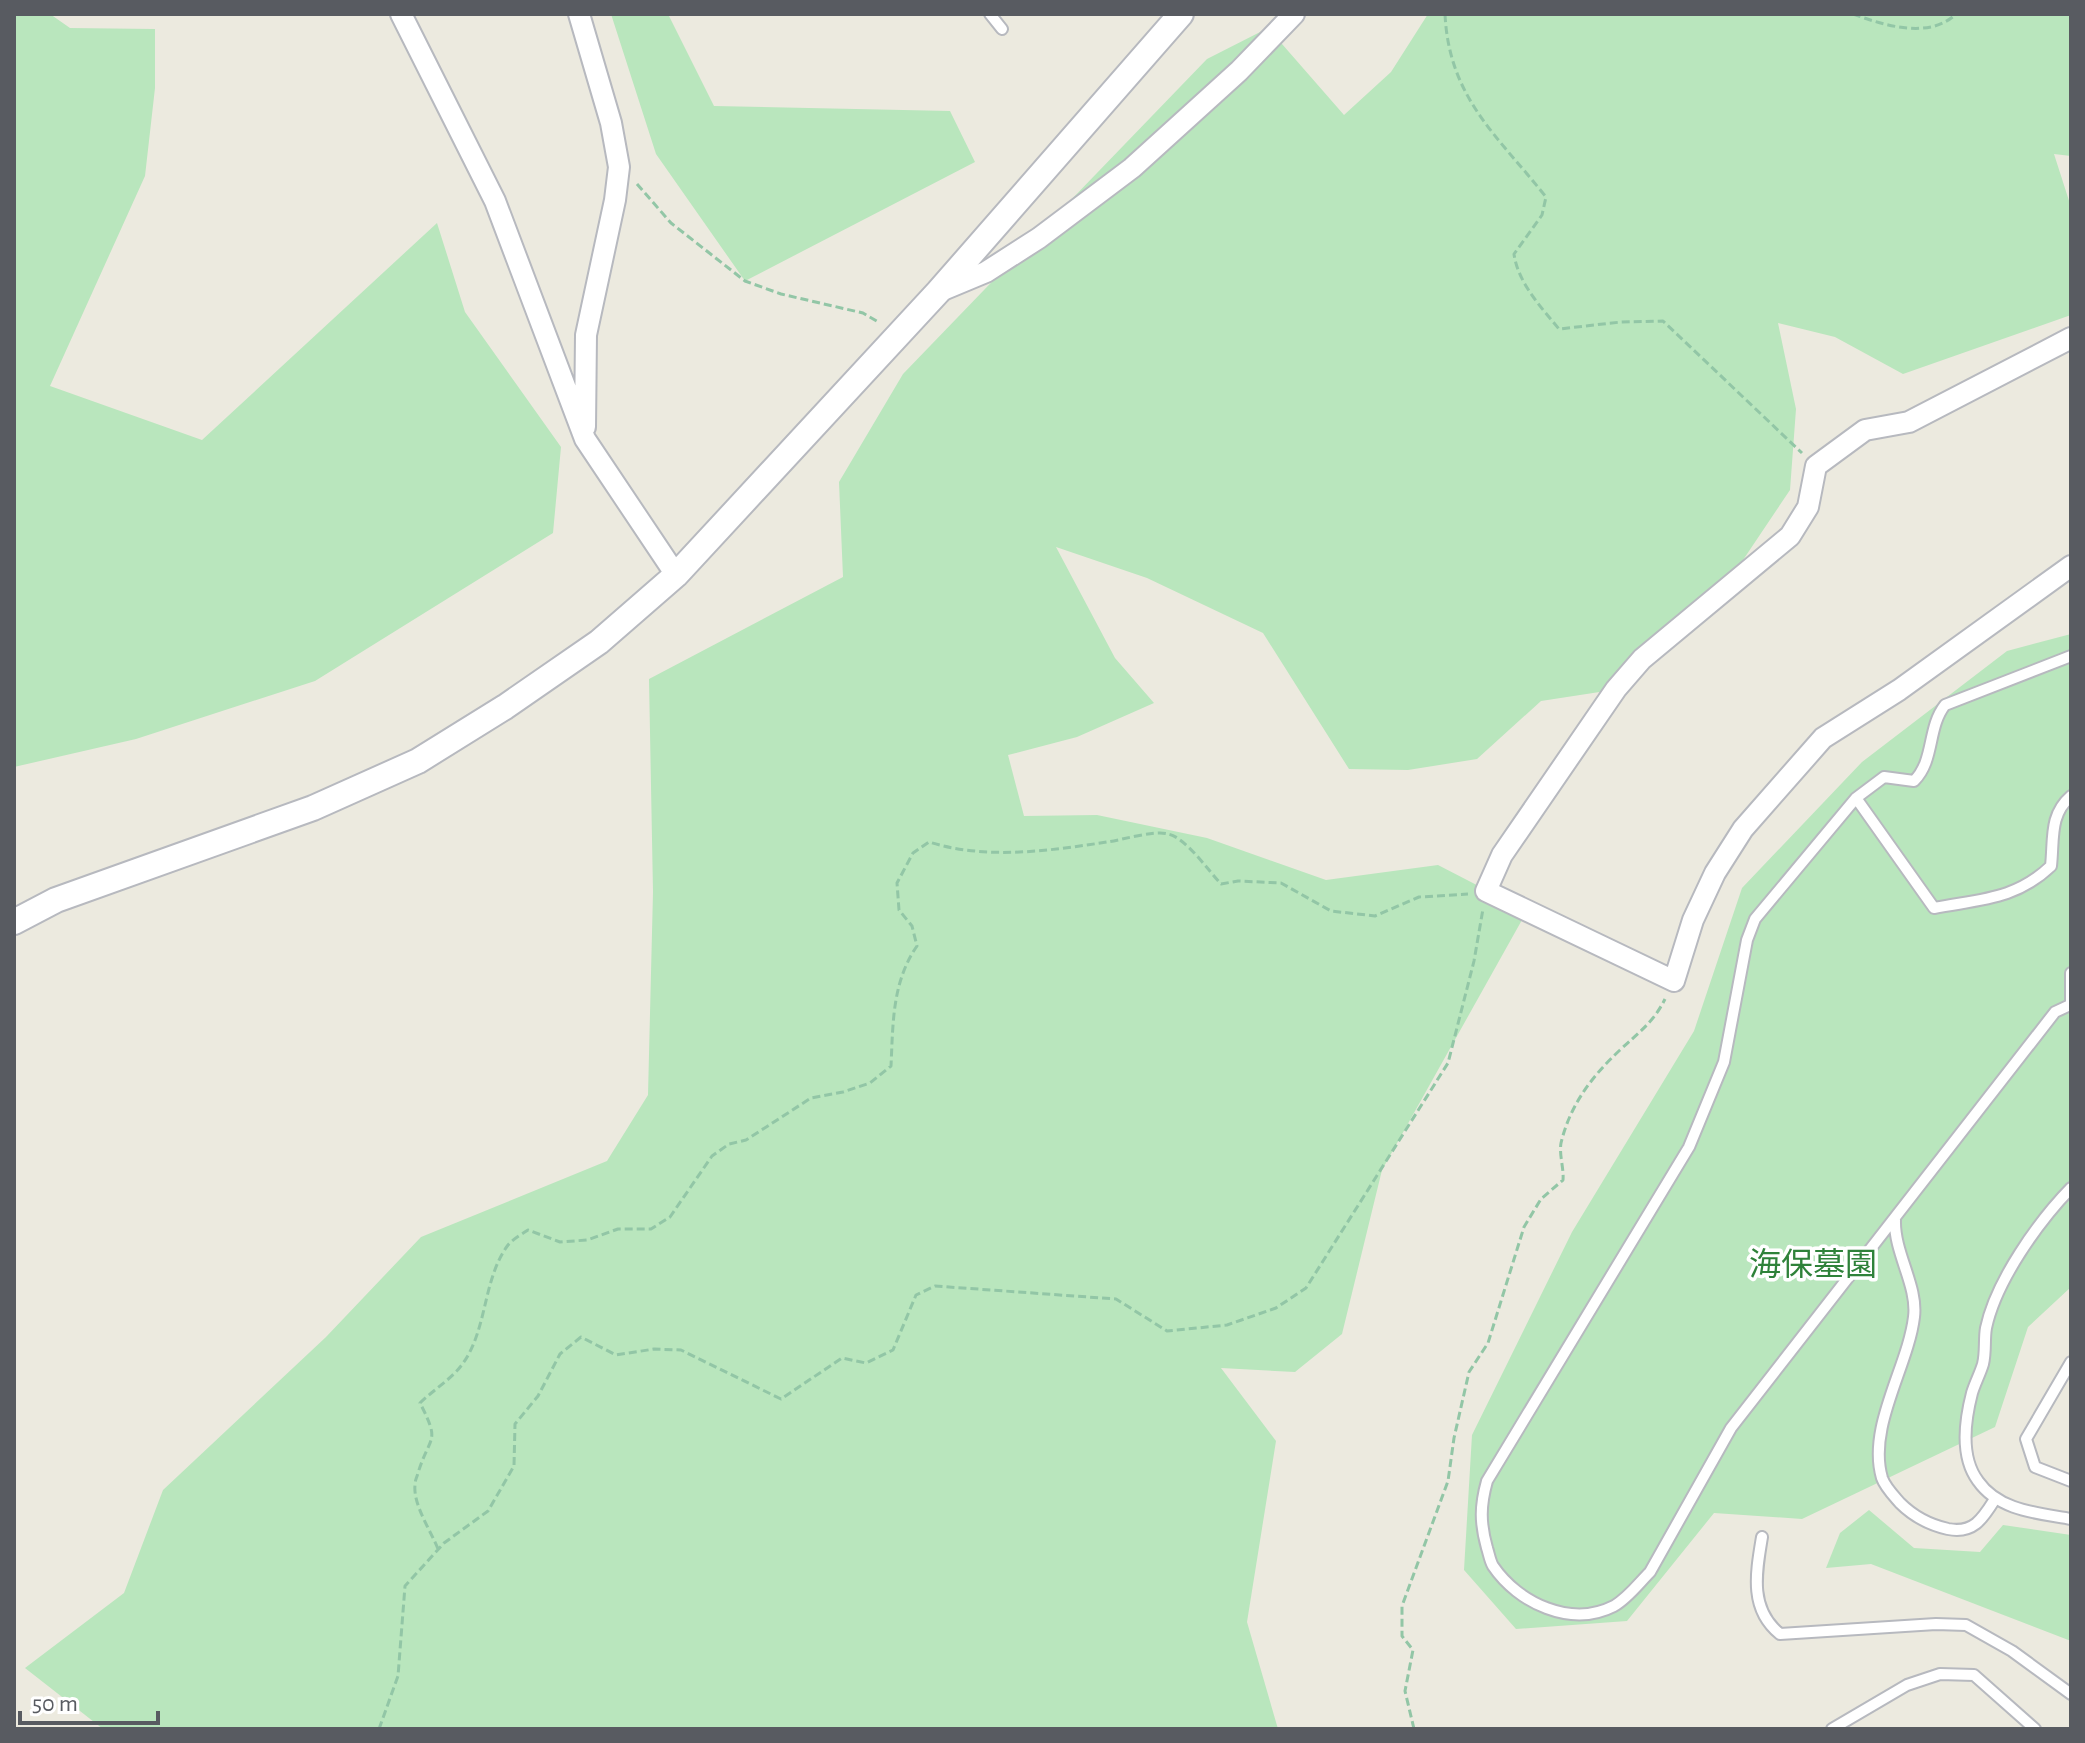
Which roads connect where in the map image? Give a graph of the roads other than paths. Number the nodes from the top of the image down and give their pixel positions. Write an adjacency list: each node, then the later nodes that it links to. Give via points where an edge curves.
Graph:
1 (401, 14): 9 (street, via 495,201)
2 (579, 14): 9 (street, via 619,167 586,335)
3 (990, 14): 6 (lane)
4 (1181, 14): 7 (street)
5 (1294, 14): 7 (street, via 1132,168 986,272)
6 (1002, 29)
7 (938, 292): 11 (street)
8 (2071, 338): 10 (street, via 1921,417 1865,430 1816,466 1808,507 1790,536 1642,659 1616,689 1502,855 1486,891 1674,981 1715,873 1743,829 1823,738)
9 (585, 439): 11 (street)
10 (2071, 566)
11 (676, 575): 15 (street, via 599,642 418,761 313,808 56,900)
12 (2071, 656): 14 (lane, via 1945,705 1936,716 1925,769 1914,781 1884,777)
13 (2071, 796): 14 (lane, via 2053,821 2051,866 2035,881 2014,892 1934,908)
14 (1856, 798): 19 (lane, via 1755,919 1724,1062 1689,1147 1487,1481 1480,1508 1492,1565 1546,1610 1590,1612 1613,1606 1632,1591 1650,1572 1731,1428)
15 (14, 922)
16 (2071, 973): 17 (lane)
17 (2070, 1006): 19 (lane, via 2055,1012)
18 (2071, 1188): 22 (lane, via 2009,1271 1986,1327 1983,1363 1965,1430 1977,1481)
19 (1895, 1219): 22 (lane, via 1915,1315 1879,1442 1882,1480 1908,1511 1952,1530 1970,1529)
20 (2071, 1362): 21 (lane, via 2026,1439 2035,1467)
21 (2071, 1481)
22 (1995, 1499): 23 (lane, via 2012,1508)
23 (2071, 1519)
24 (1762, 1537): 25 (lane, via 1755,1588 1768,1625 1780,1634 1966,1625)
25 (2071, 1694)
26 (1832, 1729): 27 (lane, via 1907,1685 1940,1674 1974,1675)
27 (2035, 1729)

